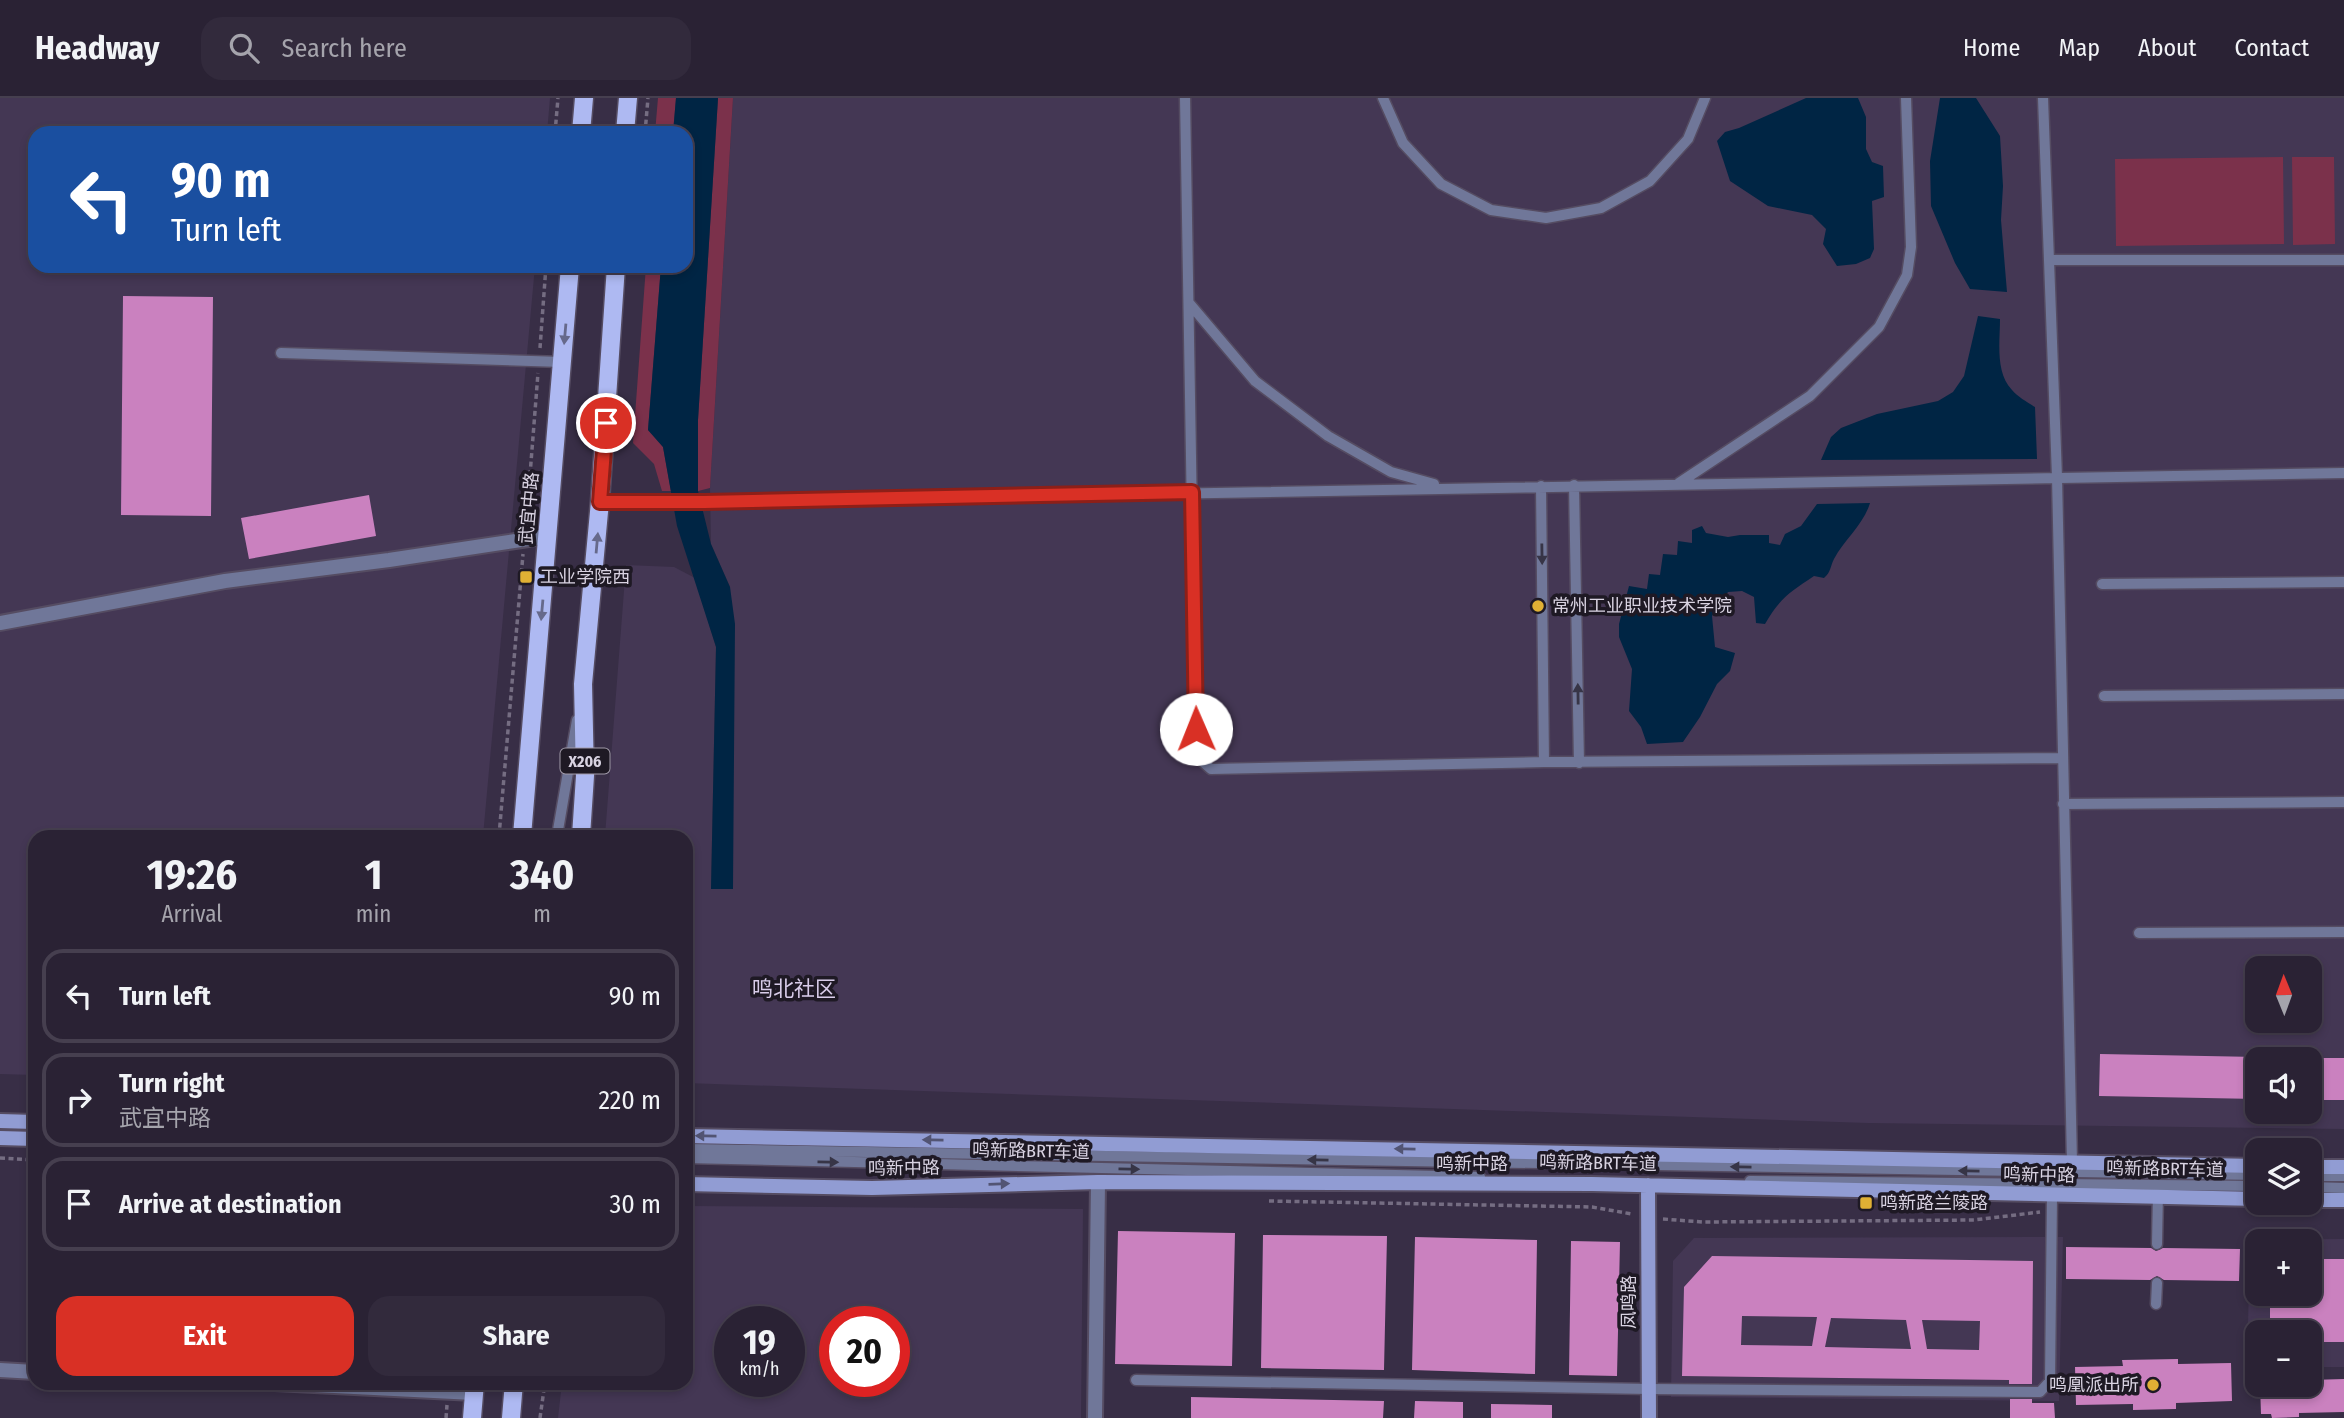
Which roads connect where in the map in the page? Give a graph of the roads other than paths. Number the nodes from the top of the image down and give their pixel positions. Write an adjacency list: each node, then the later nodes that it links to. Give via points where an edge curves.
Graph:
1 (584, 98): 8 (main road)
2 (628, 98): 9 (main road)
3 (1185, 98): 14 (lane)
4 (1383, 98): 5 (lane, via 1403,143 1441,184 1491,209 1546,218 1601,208 1650,181 1688,139)
5 (1705, 98)
6 (1906, 98): 19 (lane, via 1911,247 1907,275 1879,327 1810,396)
7 (2043, 98): 10 (lane)
8 (582, 126)
9 (626, 126)
10 (2049, 260): 11 (lane); 18 (lane)
11 (2344, 260)
12 (569, 273): 16 (main road, 武宜中路, one-way to 16)
13 (616, 273): 24 (main road, X206)
14 (1188, 303): 22 (lane, via 1255,381 1328,436 1391,472); 23 (lane)
15 (281, 353): 16 (lane)
16 (562, 362): 25 (main road, 武宜中路)
17 (2344, 472): 18 (lane)
18 (2057, 477): 19 (lane); 32 (lane)
19 (1679, 484): 20 (lane)
20 (1574, 485): 21 (lane); 34 (lane, one-way to 20)
21 (1541, 486): 22 (lane); 33 (lane, one-way to 33)
22 (1446, 488): 23 (lane)
23 (1192, 492): 24 (lane); 33 (lane, via 1196,756 1211,769)
24 (600, 502): 29 (main road, X206, one-way to 24)
25 (548, 537): 28 (street, via 225,581); 37 (main road, 武宜中路, one-way to 37)
26 (2344, 582): 27 (lane)
27 (2102, 584)
28 (0, 623)
29 (583, 684): 38 (lane); 39 (main road, X206)
30 (2344, 694): 31 (lane)
31 (2104, 696)
32 (2062, 758): 34 (lane); 36 (lane)
33 (1544, 762): 34 (lane)
34 (1579, 763)
35 (2344, 802): 36 (lane)
36 (2063, 804): 49 (lane)
37 (523, 830)
38 (557, 830)
39 (581, 830)
40 (2344, 932): 41 (lane)
41 (2139, 933)
42 (0, 1121): 43 (main road)
43 (28, 1122)
44 (693, 1136): 49 (main road, 鸣新中路, one-way to 44)
45 (0, 1138): 46 (main road)
46 (28, 1139)
47 (693, 1149): 56 (lane, 鸣新路BRT车道, one-way to 47)
48 (693, 1158): 56 (lane, 鸣新路BRT车道, one-way to 56, via 1592,1179)
49 (2072, 1162): 56 (main road, 鸣新中路)
50 (2322, 1167): 51 (main road)
51 (2344, 1167)
52 (2245, 1168): 56 (main road, 鸣新中路)
53 (2245, 1176): 56 (lane, 鸣新路BRT车道)
54 (2322, 1176): 55 (lane)
55 (2344, 1176)
56 (2158, 1180): 60 (lane, 鸣新路BRT车道); 63 (main road, 鸣新中路); 64 (main road, 鸣新中路); 67 (lane)
57 (1098, 1182): 58 (main road, 鸣新中路, one-way to 57, via 872,1188); 59 (main road, 鸣新中路); 78 (street)
58 (693, 1184)
59 (1648, 1185): 63 (main road, 鸣新中路); 73 (main road, 凤鸣路)
60 (2245, 1185)
61 (2322, 1187): 62 (lane)
62 (2344, 1188)
63 (2052, 1195): 73 (lane, via 2050,1381 2040,1392)
64 (2245, 1197)
65 (2322, 1200): 66 (main road)
66 (2344, 1200)
67 (2157, 1244)
68 (2157, 1283): 69 (lane)
69 (2156, 1304)
70 (0, 1370): 71 (street)
71 (28, 1372)
72 (1136, 1380): 73 (lane)
73 (1649, 1389): 79 (main road, 凤鸣路)
74 (475, 1390): 76 (main road)
75 (513, 1390): 77 (main road)
76 (472, 1418)
77 (511, 1418)
78 (1095, 1418)
79 (1649, 1418)

